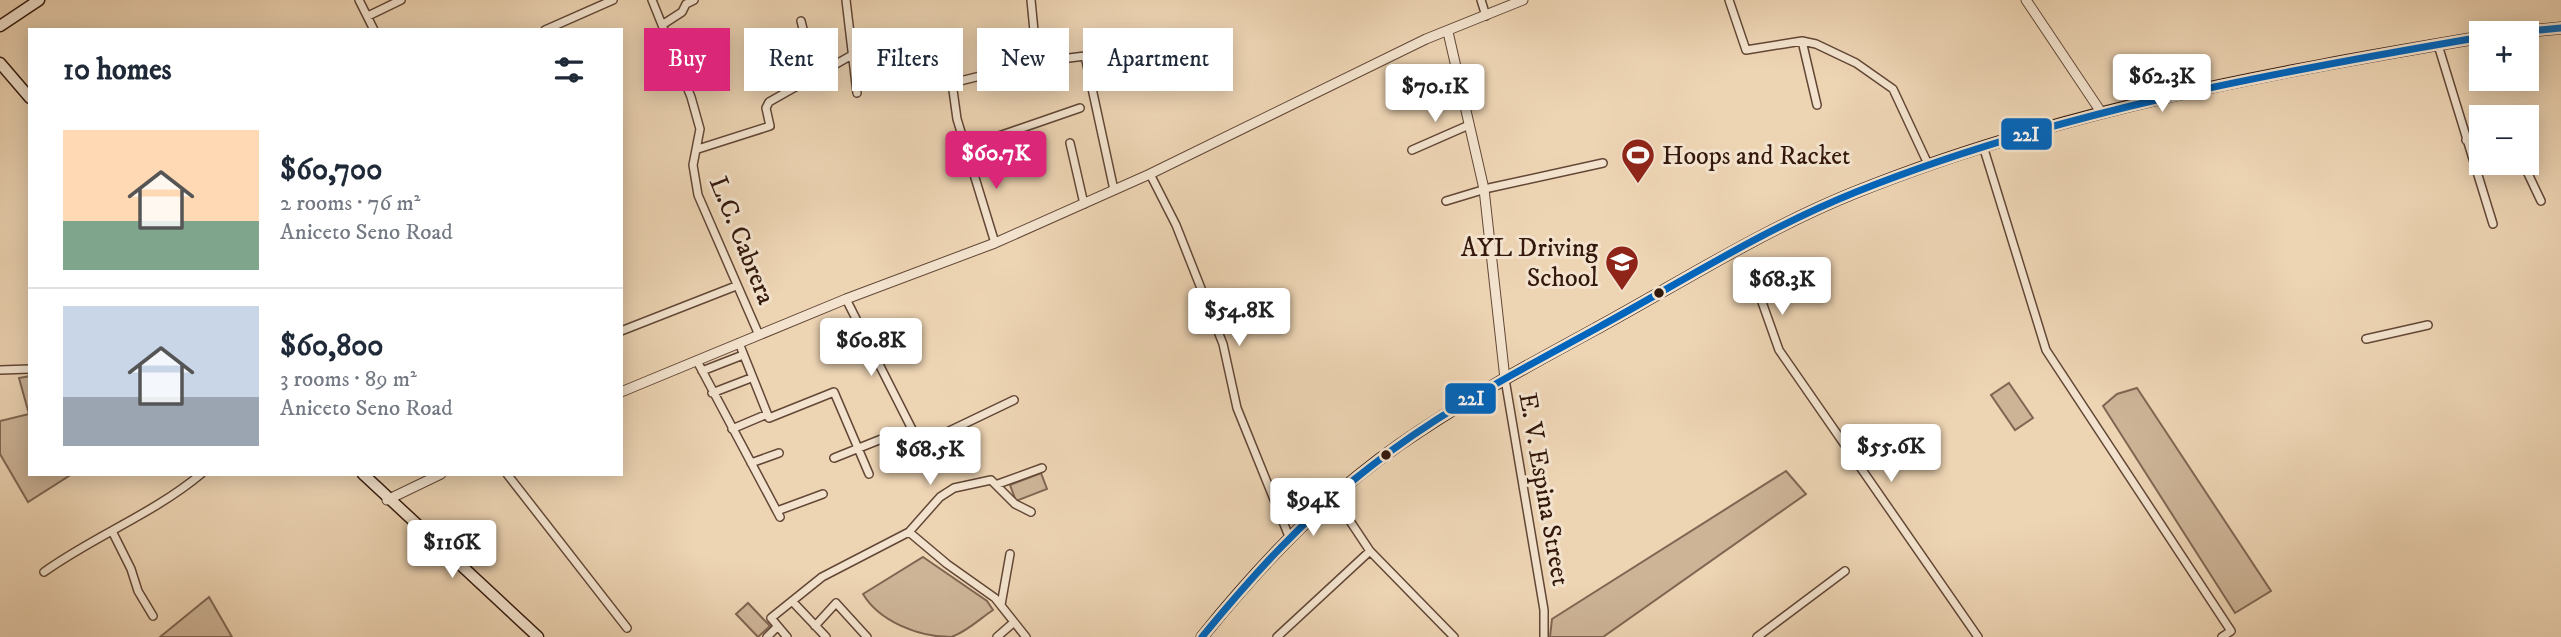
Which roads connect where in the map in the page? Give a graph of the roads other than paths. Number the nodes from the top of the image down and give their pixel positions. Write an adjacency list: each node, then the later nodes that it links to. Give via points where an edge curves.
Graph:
1 (39, 0): 17 (main road)
2 (359, 0): 13 (street)
3 (401, 0): 13 (street)
4 (613, 0): 19 (street)
5 (652, 0): 16 (street, L.C. Cabrera)
6 (694, 0): 16 (street)
7 (846, 0): 28 (street)
8 (1031, 0): 21 (street)
9 (1481, 0): 14 (street)
10 (1523, 0): 14 (street)
11 (1729, 0): 26 (street, via 1746,50)
12 (2026, 0): 37 (street)
13 (368, 16): 18 (street)
14 (1486, 16): 24 (street)
15 (801, 21): 20 (street)
16 (662, 25): 44 (street, L.C. Cabrera, via 691,97 700,129)
17 (0, 26)
18 (373, 28)
19 (550, 28)
20 (803, 28)
21 (1034, 28)
22 (2561, 28): 23 (main road)
23 (2539, 30)
24 (1448, 32): 38 (street, E. V. Espina Street); 48 (street, via 1341,79)
25 (2469, 39): 27 (main road)
26 (1802, 41): 35 (street); 47 (street, via 1856,63 1890,85)
27 (2438, 45): 37 (main road, via 2227,83); 40 (street)
28 (852, 55): 31 (street)
29 (1069, 57): 51 (street, via 1088,59)
30 (0, 63): 34 (main road)
31 (838, 63)
32 (977, 77): 43 (street, via 952,83)
33 (788, 91): 44 (street, via 769,102 770,126)
34 (28, 96)
35 (1817, 106)
36 (1080, 108): 43 (street)
37 (2101, 113): 42 (main road)
38 (1469, 125): 45 (street); 50 (street, E. V. Espina Street)
39 (2469, 139): 40 (street)
40 (2466, 140): 55 (street)
41 (1070, 144): 54 (street)
42 (1983, 146): 47 (main road); 120 (street, via 2046,350 2231,631)
43 (967, 147): 56 (street)
44 (698, 149): 58 (street, L.C. Cabrera, via 693,175 698,195)
45 (1412, 150)
46 (1603, 163): 50 (street)
47 (1928, 164): 71 (main road, via 1801,217)
48 (1150, 174): 51 (street); 95 (street, via 1176,225 1223,344 1237,408)
49 (2529, 175): 53 (street)
50 (1483, 189): 52 (street); 71 (street, E. V. Espina Street)
51 (1114, 190): 54 (street)
52 (1446, 201)
53 (2541, 201)
54 (1084, 204): 56 (street)
55 (2493, 224)
56 (995, 243): 59 (street)
57 (1751, 271): 119 (street, via 1779,350)
58 (736, 286): 61 (street); 62 (street, L.C. Cabrera)
59 (846, 299): 62 (street); 74 (street, via 920,444)
60 (2428, 325): 63 (street)
61 (623, 330)
62 (759, 335): 64 (street)
63 (2366, 339)
64 (739, 343): 66 (street); 78 (street, via 769,418 834,392)
65 (743, 355): 69 (street)
66 (697, 360): 69 (street); 72 (street)
67 (28, 369): 68 (street)
68 (0, 370)
69 (702, 371): 73 (street)
70 (751, 378): 73 (street)
71 (1505, 379): 90 (main road, via 1399,444); 117 (street, E. V. Espina Street)
72 (623, 391)
73 (712, 393): 76 (street)
74 (1014, 400)
75 (765, 415): 76 (street)
76 (732, 429): 81 (street)
77 (884, 438): 78 (street)
78 (858, 449): 80 (street); 83 (street)
79 (779, 453): 81 (street)
80 (834, 458)
81 (751, 463): 89 (street, via 778,514)
82 (1042, 468): 88 (street)
83 (869, 474)
84 (199, 476): 93 (street)
85 (365, 476): 91 (main road)
86 (437, 476): 91 (street)
87 (509, 476): 106 (street)
88 (998, 484): 92 (street, via 1015,504); 94 (street, via 976,481 954,488)
89 (823, 494)
90 (1335, 497): 95 (main road); 96 (street)
91 (387, 500): 107 (main road)
92 (1031, 512)
93 (112, 531): 99 (street); 102 (street)
94 (909, 532): 100 (street, via 822,577); 101 (street)
95 (1290, 539): 114 (main road, via 1249,579)
96 (1370, 551): 115 (street); 116 (street)
97 (1010, 554): 101 (street)
98 (1845, 571): 118 (street)
99 (44, 572)
100 (792, 601): 104 (street); 105 (street, via 771,618)
101 (1001, 605): 103 (street)
102 (153, 616)
103 (1013, 623): 112 (street); 113 (street)
104 (815, 626): 110 (street); 111 (street, via 836,603)
105 (777, 627): 108 (street); 109 (street)
106 (626, 628)
107 (538, 637)
108 (767, 637)
109 (787, 637)
110 (826, 637)
111 (867, 637)
112 (997, 637)
113 (1026, 637)
114 (1202, 637)
115 (1277, 637)
116 (1454, 637)
117 (1544, 637)
118 (1756, 637)
119 (1978, 637)
120 (2222, 637)

